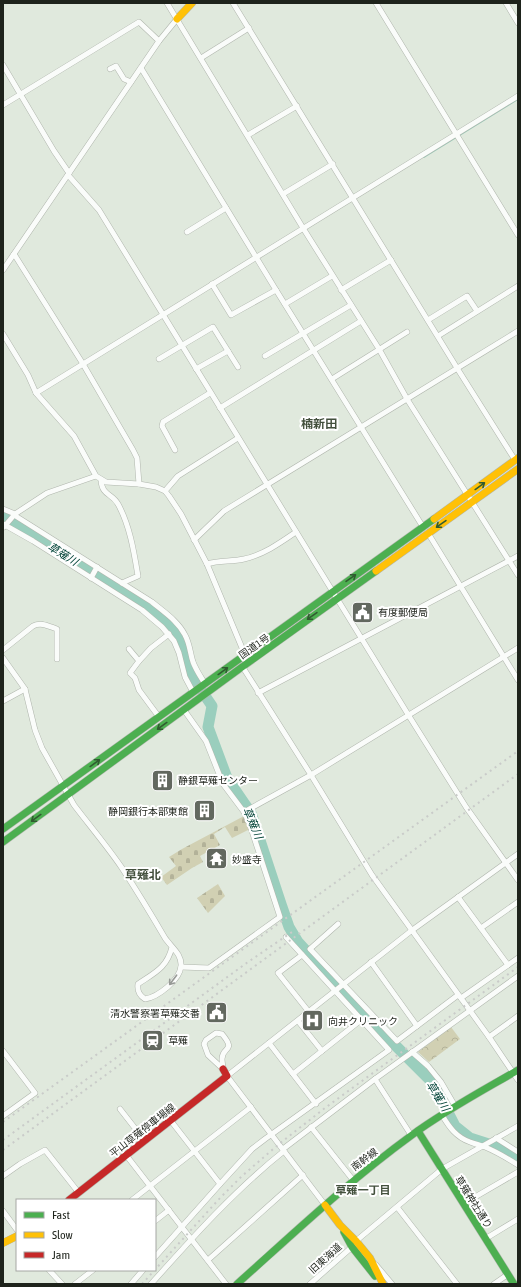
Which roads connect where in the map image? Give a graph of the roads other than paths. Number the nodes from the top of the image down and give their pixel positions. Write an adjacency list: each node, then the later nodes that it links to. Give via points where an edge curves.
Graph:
1 (167, 3): 6 (street)
2 (192, 3): 6 (main road)
3 (233, 3): 8 (street)
4 (376, 3): 19 (street)
5 (506, 3): 7 (street)
6 (177, 19): 9 (street); 10 (street)
7 (518, 23)
8 (249, 28): 10 (street); 18 (street)
9 (159, 41): 12 (street); 15 (street, via 139,22)
10 (201, 58): 20 (street)
11 (3, 65): 15 (street)
12 (141, 68): 14 (street); 25 (street)
13 (110, 69): 14 (street, via 116,66 124,79)
14 (132, 82): 22 (street)
15 (21, 94): 17 (street); 22 (street)
16 (518, 96): 19 (street)
17 (3, 105)
18 (297, 106): 20 (street); 21 (street)
19 (456, 134): 24 (street); 28 (street)
20 (248, 135): 23 (street)
21 (333, 164): 23 (street); 24 (street)
22 (69, 174): 29 (street); 41 (street, via 99,210)
23 (284, 194): 26 (street)
24 (352, 198): 26 (street); 31 (street)
25 (226, 208): 27 (street); 30 (street)
26 (303, 228): 30 (street); 33 (street)
27 (187, 232)
28 (518, 235)
29 (14, 254): 32 (street); 55 (street)
30 (256, 257): 34 (street); 36 (street)
31 (391, 260): 37 (street); 42 (street)
32 (3, 270)
33 (332, 276): 37 (street); 38 (street)
34 (212, 284): 36 (street, via 231,316); 41 (street)
35 (518, 286): 40 (street)
36 (276, 290): 38 (street)
37 (342, 290): 39 (street)
38 (285, 304): 47 (street)
39 (351, 305): 43 (street); 47 (street)
40 (477, 311): 42 (street, via 467,296); 48 (street)
41 (163, 315): 49 (street); 55 (street)
42 (428, 320): 48 (street)
43 (361, 321): 50 (street); 51 (street)
44 (518, 331): 57 (street)
45 (407, 332): 51 (street)
46 (3, 334): 60 (street)
47 (303, 334): 50 (street); 53 (street)
48 (438, 336): 57 (street)
49 (181, 345): 52 (street, via 213,327); 54 (street); 58 (street)
50 (313, 350): 59 (street); 63 (street)
51 (379, 350): 59 (street); 62 (street)
52 (228, 351): 56 (street); 58 (street)
53 (265, 356)
54 (159, 359)
55 (83, 364): 60 (street); 71 (street, via 137,458)
56 (238, 367)
57 (457, 368): 62 (street); 67 (street)
58 (196, 369): 61 (street)
59 (332, 379): 64 (street)
60 (36, 393): 69 (street, via 74,436)
61 (210, 393): 63 (street); 66 (street, via 163,422 162,426)
62 (407, 398): 64 (street); 74 (street)
63 (220, 408): 65 (street)
64 (362, 426): 72 (street); 79 (street)
65 (238, 438): 72 (street); 73 (street, via 178,476)
66 (175, 450)
67 (517, 459): 74 (main road, 国道1号, one-way to 67)
68 (518, 469): 75 (main road, 国道1号)
69 (96, 476): 70 (street); 77 (street, via 47,493)
70 (101, 480): 71 (street); 88 (street, via 104,490 117,502 133,547 138,576)
71 (139, 484): 73 (street)
72 (266, 484): 80 (street); 81 (street, via 224,510)
73 (165, 491): 81 (street, via 181,514)
74 (468, 495): 75 (street); 79 (main road, 国道1号)
75 (472, 502): 79 (main road, 国道1号, one-way to 79); 83 (street)
76 (3, 509): 77 (street)
77 (14, 515): 78 (street); 85 (street)
78 (4, 525): 87 (street)
79 (426, 530): 89 (street); 90 (main road, 国道1号, one-way to 79); 91 (main road, 国道1号)
80 (296, 532): 84 (street, via 252,557); 90 (street)
81 (194, 540): 84 (street)
82 (518, 556): 83 (street)
83 (509, 561): 86 (street); 89 (street)
84 (207, 564): 97 (street)
85 (97, 568): 87 (street); 88 (street)
86 (518, 575)
87 (91, 578): 92 (street, via 149,616)
88 (122, 583): 104 (street, via 152,602 179,626 189,643 193,662)
89 (460, 586): 93 (street); 98 (street)
90 (333, 591): 91 (street); 97 (main road, 国道1号)
91 (337, 599): 93 (street); 102 (main road, 国道1号, one-way to 102)
92 (169, 634): 101 (street); 106 (street, via 177,647 185,677)
93 (362, 639): 107 (street); 110 (street)
94 (129, 648): 101 (street)
95 (518, 648): 98 (street)
96 (3, 650): 100 (street, via 32,626 46,624 57,629)
97 (245, 655): 102 (street); 104 (main road, 国道1号, one-way to 97)
98 (504, 657): 103 (street); 110 (street)
99 (3, 658): 105 (street)
100 (57, 659)
101 (139, 661): 111 (street, via 130,672 139,690)
102 (242, 667): 107 (street); 109 (main road, 国道1号)
103 (518, 680)
104 (205, 684): 106 (main road, 国道1号)
105 (25, 688): 108 (street); 113 (street, via 35,730)
106 (193, 692): 111 (main road, 国道1号)
107 (258, 693): 112 (street)
108 (3, 701)
109 (184, 710): 114 (main road, 国道1号, one-way to 114); 115 (street, via 206,741 223,784)
110 (409, 716): 112 (street); 119 (street, via 466,807)
111 (159, 717): 113 (main road, 国道1号, one-way to 111)
112 (311, 775): 115 (street); 125 (street, via 372,875)
113 (63, 786): 114 (street); 116 (main road, 国道1号)
114 (68, 795): 117 (main road, 国道1号, one-way to 117); 127 (street, via 121,867)
115 (244, 812): 132 (street, via 280,917 209,968)
116 (3, 829)
117 (3, 842)
118 (518, 854): 119 (street)
119 (506, 862): 120 (street); 121 (street)
120 (518, 880)
121 (458, 897): 124 (street); 125 (street)
122 (518, 902): 124 (street)
123 (338, 924): 134 (street, via 310,949)
124 (481, 928): 131 (street)
125 (411, 931): 130 (street); 136 (street)
126 (286, 936): 128 (street)
127 (172, 947): 132 (street, via 180,958); 132 (street, one-way to 127, via 173,983 161,992 145,999 140,995 137,990 138,984 165,964)
128 (302, 955): 135 (street); 138 (street, via 278,973)
129 (518, 958): 131 (street)
130 (371, 962): 134 (street); 142 (street)
131 (508, 965): 136 (street)
132 (181, 967)
133 (518, 976): 137 (street)
134 (343, 984): 135 (street); 142 (street, via 397,1041)
135 (334, 991): 138 (street); 140 (street)
136 (460, 997): 137 (street); 142 (street)
137 (470, 1011): 143 (street); 147 (street)
138 (309, 1012): 141 (street)
139 (518, 1016): 143 (street)
140 (361, 1020): 146 (street); 153 (street, via 389,1050)
141 (298, 1021): 144 (street); 146 (street)
142 (417, 1026)
143 (489, 1037): 148 (street)
144 (269, 1043): 149 (street); 150 (street)
145 (3, 1051): 158 (street, via 35,1093)
146 (322, 1051): 150 (street)
147 (411, 1053): 151 (street); 155 (street, via 428,1066 441,1082)
148 (516, 1071): 152 (street); 155 (main road, 南幹線)
149 (225, 1072): 149 (street, via 208,1055 204,1044 216,1033 222,1034 228,1042 222,1059); 154 (street); 159 (main road, 平山草薙停車場線)
150 (293, 1074): 153 (street)
151 (375, 1079): 161 (street); 164 (street)
152 (518, 1080)
153 (316, 1104): 163 (street)
154 (251, 1107): 163 (street); 169 (street)
155 (453, 1107): 157 (main road, 南幹線)
156 (120, 1109): 166 (street)
157 (442, 1114): 162 (main road, 南幹線); 167 (street, via 455,1134)
158 (3, 1116)
159 (171, 1121): 166 (main road, 平山草薙停車場線); 169 (street)
160 (518, 1126): 165 (street, 旧東海道)
161 (311, 1127): 168 (street); 177 (street)
162 (418, 1131): 164 (main road, 南幹線); 173 (main road, 草薙神社通り)
163 (272, 1134): 168 (street); 178 (street, via 252,1150)
164 (411, 1135): 177 (main road, 南幹線)
165 (496, 1138): 167 (street, 旧東海道); 170 (street)
166 (145, 1141): 171 (main road, 平山草薙停車場線)
167 (483, 1146): 172 (street); 173 (street, 旧東海道)
168 (283, 1150): 175 (street); 193 (street)
169 (195, 1151): 178 (street); 179 (street)
170 (518, 1152)
171 (126, 1155): 179 (street); 180 (main road, 平山草薙停車場線)
172 (518, 1165)
173 (442, 1169): 184 (main road, 草薙神社通り); 185 (street, 旧東海道)
174 (518, 1172): 184 (street)
175 (303, 1175): 183 (street); 199 (street)
176 (3, 1176): 180 (street, via 45,1150)
177 (353, 1180): 183 (main road, 南幹線)
178 (220, 1184): 190 (street)
179 (150, 1186): 182 (street); 186 (street)
180 (79, 1192): 181 (main road, 平山草薙停車場線)
181 (70, 1199)
182 (133, 1199)
183 (325, 1204): 196 (main road); 209 (main road, 南幹線)
184 (463, 1204): 194 (main road, 草薙神社通り)
185 (397, 1207): 196 (street, 旧東海道); 213 (street)
186 (169, 1210): 189 (street); 190 (street)
187 (3, 1211): 191 (street)
188 (518, 1219): 194 (street)
189 (156, 1220)
190 (182, 1227): 193 (street); 197 (street)
191 (16, 1229)
192 (16, 1236): 195 (main road)
193 (192, 1239): 199 (street); 207 (street)
194 (485, 1239): 203 (main road, 草薙神社通り)
195 (3, 1243)
196 (354, 1244): 198 (main road); 210 (street, 旧東海道); 211 (main road)
197 (156, 1256)
198 (370, 1258): 211 (main road); 212 (street)
199 (208, 1260): 208 (street)
200 (50, 1271): 204 (street)
201 (92, 1271): 205 (street)
202 (142, 1271): 206 (street)
203 (507, 1275): 214 (street); 215 (main road, 草薙神社通り)
204 (62, 1284)
205 (75, 1284)
206 (131, 1284)
207 (151, 1284)
208 (226, 1284)
209 (238, 1284)
210 (310, 1284)
211 (382, 1284)
212 (392, 1284)
213 (457, 1284)
214 (494, 1284)
215 (514, 1284)

